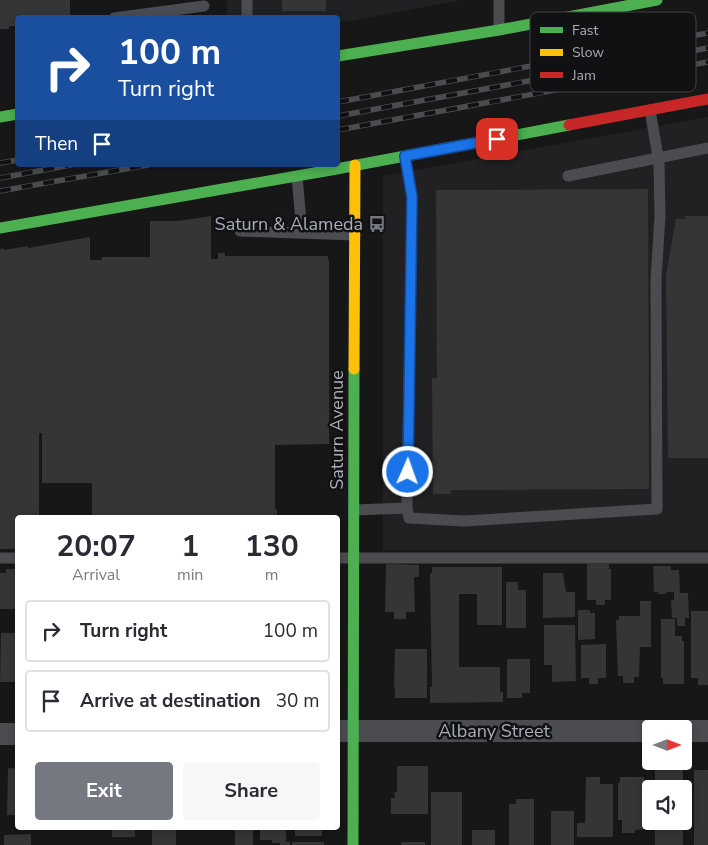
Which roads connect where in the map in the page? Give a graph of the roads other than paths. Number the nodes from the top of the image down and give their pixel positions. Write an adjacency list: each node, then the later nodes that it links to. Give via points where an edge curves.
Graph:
1 (247, 0): 7 (lane)
2 (499, 0): 9 (lane)
3 (657, 0): 5 (street)
4 (205, 8): 6 (lane)
5 (594, 12)
6 (141, 15)
7 (247, 15)
8 (530, 24): 9 (street)
9 (499, 30): 10 (street)
10 (340, 56)
11 (708, 99): 12 (street)
12 (650, 110): 16 (street); 17 (lane)
13 (15, 114): 14 (street)
14 (0, 117)
15 (708, 148): 17 (lane)
16 (405, 156): 18 (street); 25 (lane, via 412,197)
17 (658, 158): 20 (lane); 25 (lane, via 657,510 464,521 409,518)
18 (355, 165): 19 (street); 24 (street, Saturn Avenue)
19 (297, 176): 21 (street); 23 (lane)
20 (568, 176)
21 (0, 228)
22 (240, 231): 23 (lane)
23 (302, 234): 24 (lane)
24 (355, 235): 26 (street, Saturn Avenue)
25 (407, 508): 26 (lane)
26 (354, 510): 30 (street, Saturn Avenue)
27 (0, 558): 28 (lane)
28 (15, 558)
29 (340, 558): 30 (lane)
30 (354, 558): 31 (lane); 32 (street, Saturn Avenue)
31 (708, 558)
32 (346, 731): 33 (street, Albany Street); 38 (street, Saturn Avenue)
33 (642, 731)
34 (692, 731): 35 (street)
35 (708, 731)
36 (0, 734): 37 (street)
37 (15, 734)
38 (353, 845)

